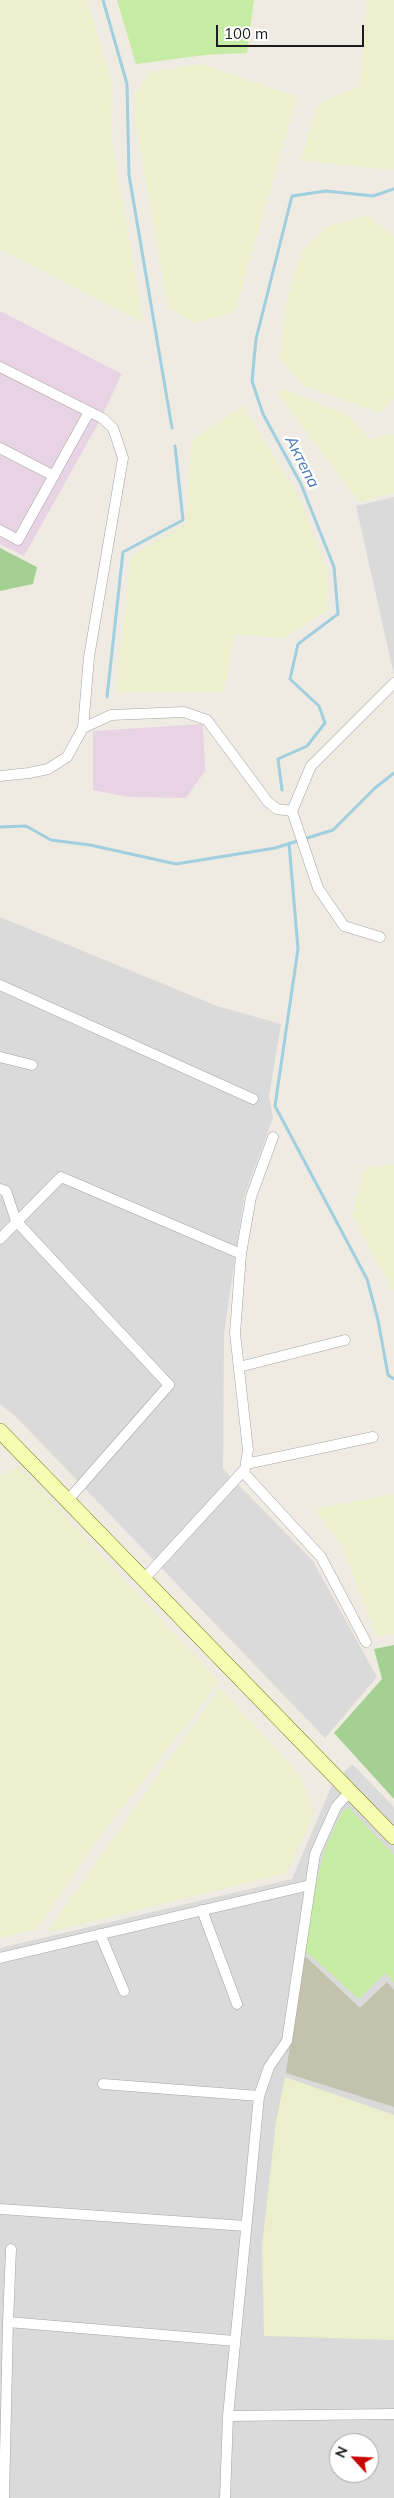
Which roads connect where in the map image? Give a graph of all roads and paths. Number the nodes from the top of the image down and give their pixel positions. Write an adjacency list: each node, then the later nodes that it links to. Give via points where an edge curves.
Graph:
1 (0, 367): 2 (street)
2 (89, 412): 4 (street); 7 (street, via 114,428 123,458 88,657)
3 (0, 448): 4 (street)
4 (54, 476): 5 (street, via 18,540)
5 (0, 530)
6 (394, 683): 9 (street, via 311,766)
7 (83, 728): 8 (street, via 67,756 48,769); 9 (street, via 111,715 184,712 207,720 268,802 277,809)
8 (0, 776)
9 (292, 811): 10 (street, via 318,888 344,926)
10 (380, 937)
11 (0, 985): 14 (street)
12 (0, 1058): 13 (street)
13 (32, 1065)
14 (253, 1099)
15 (273, 1136): 19 (street, via 250,1197)
16 (0, 1190): 17 (street, via 6,1191)
17 (16, 1221): 18 (street); 19 (street, via 61,1177); 25 (street, via 169,1385)
18 (0, 1240)
19 (241, 1254): 21 (street, via 235,1333)
20 (344, 1340): 21 (street)
21 (239, 1367): 24 (street, via 248,1450)
22 (0, 1431): 25 (main road)
23 (373, 1437): 24 (street)
24 (244, 1468): 26 (street); 27 (street, via 321,1557)
25 (68, 1500): 26 (main road)
26 (144, 1579): 28 (main road)
27 (366, 1642)
28 (351, 1790): 29 (main road); 30 (street, via 336,1808 315,1854)
29 (394, 1837)
30 (310, 1885): 31 (street); 37 (street, via 287,2041 268,2067)
31 (202, 1910): 32 (street); 35 (street)
32 (100, 1934): 33 (street); 34 (street)
33 (0, 1958)
34 (124, 1991)
35 (237, 2004)
36 (103, 2084): 37 (street)
37 (258, 2096): 39 (street)
38 (0, 2209): 39 (street)
39 (246, 2226): 42 (street)
40 (11, 2249): 41 (street)
41 (8, 2322): 42 (street); 45 (street)
42 (235, 2341): 44 (street)
43 (394, 2414): 44 (street)
44 (228, 2416): 47 (street)
45 (2, 2450): 46 (street)
46 (4, 2498)
47 (225, 2498)

